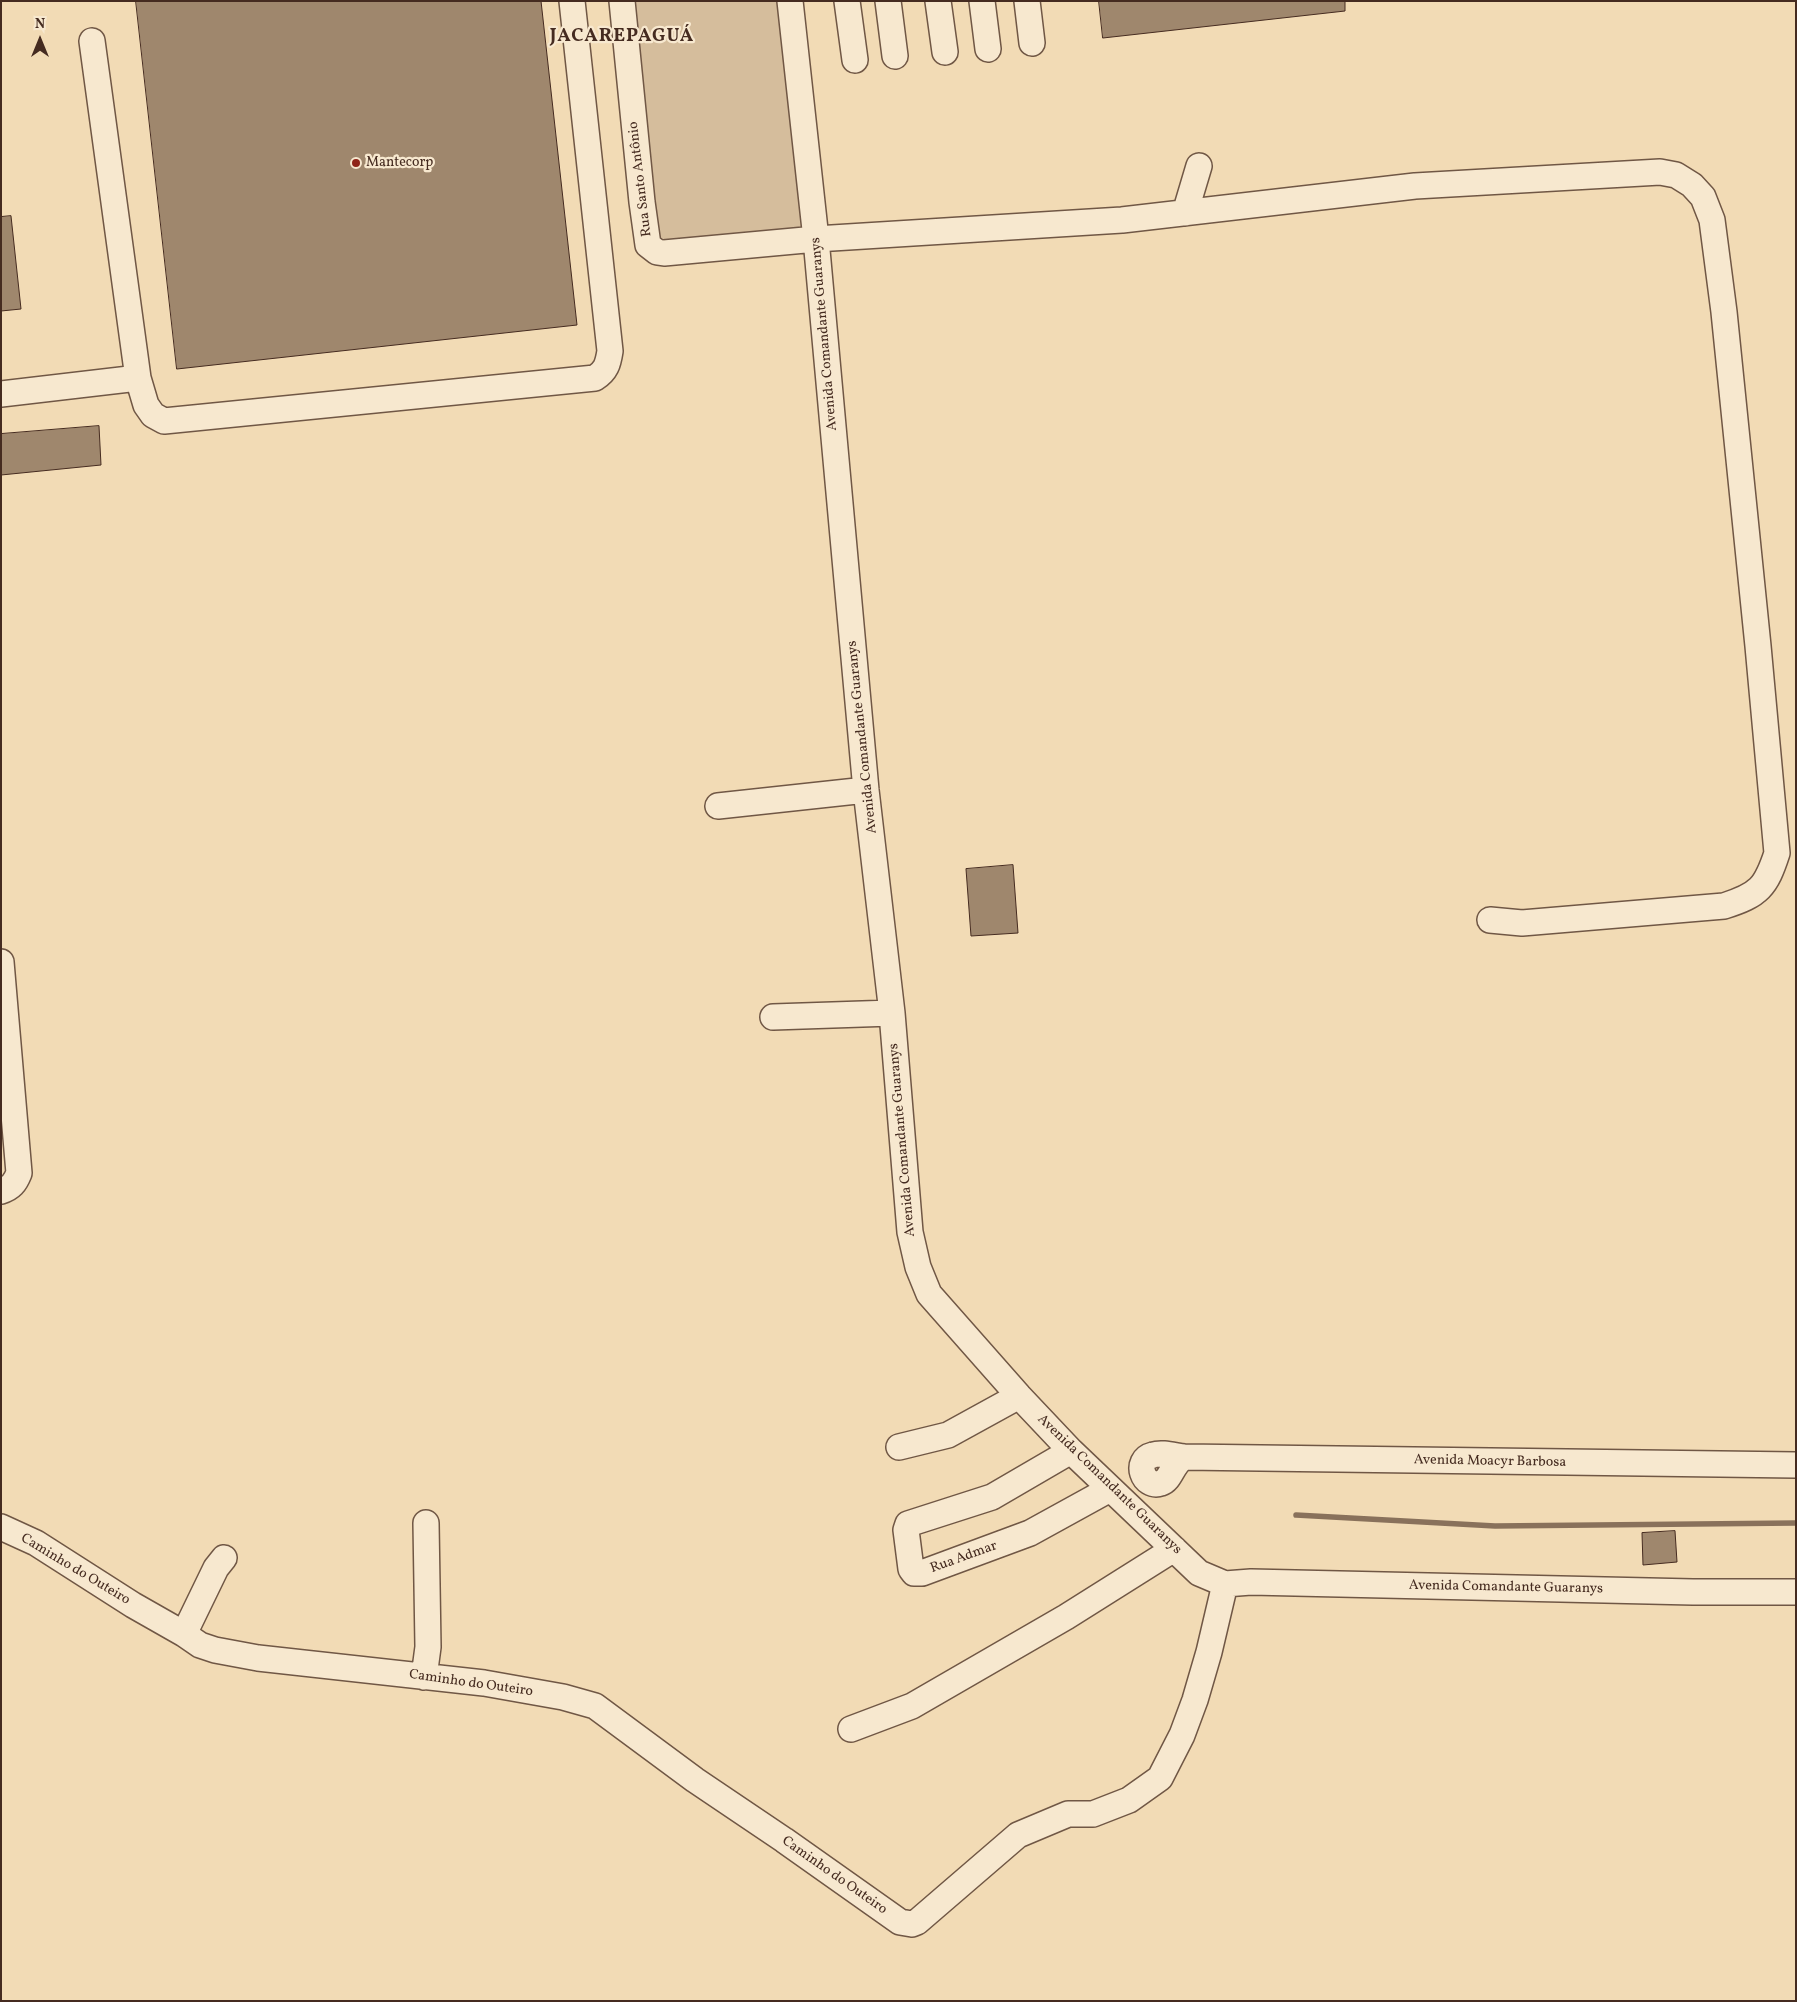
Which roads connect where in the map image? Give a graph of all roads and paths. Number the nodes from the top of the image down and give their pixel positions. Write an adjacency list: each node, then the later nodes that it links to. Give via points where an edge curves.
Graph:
1 (572, 1): 18 (street, via 610,351 603,373 595,378 164,421 153,416 146,405)
2 (622, 1): 17 (street, Rua Santo Antônio, via 642,202 651,249 664,253)
3 (790, 1): 17 (street, Avenida Comandante Guaranys)
4 (846, 1): 14 (street)
5 (888, 1): 13 (street)
6 (938, 1): 12 (street)
7 (982, 1): 11 (street)
8 (1027, 1): 10 (street)
9 (92, 41): 18 (street)
10 (1032, 43)
11 (988, 48)
12 (945, 52)
13 (895, 56)
14 (855, 60)
15 (1199, 166): 16 (street)
16 (1185, 213): 17 (street, via 1122,220); 22 (street, via 1415,186 1660,172 1676,175 1692,185 1703,198 1712,220 1724,312 1777,853 1762,887 1744,900 1724,906 1522,922)
17 (816, 239): 20 (street, Avenida Comandante Guaranys)
18 (138, 378): 19 (street)
19 (1, 394)
20 (866, 790): 21 (street); 24 (street, Avenida Comandante Guaranys)
21 (718, 806)
22 (1490, 920)
23 (1, 962): 26 (street, via 19,1173 16,1182)
24 (892, 1013): 25 (street); 27 (street, Avenida Comandante Guaranys, via 910,1232 918,1267 929,1294)
25 (773, 1017)
26 (1, 1191)
27 (1019, 1396): 28 (street, via 948,1435); 29 (street, Avenida Comandante Guaranys)
28 (899, 1447)
29 (1071, 1451): 32 (street, Avenida Comandante Guaranys); 32 (street, Rua Admar, via 992,1496 908,1524 911,1570 922,1573 1030,1533)
30 (1184, 1457): 31 (street, Avenida Moacyr Barbosa)
31 (1796, 1465)
32 (1110, 1489): 35 (street, Avenida Comandante Guaranys)
33 (426, 1523): 40 (street, via 428,1647)
34 (1, 1527): 39 (street, Caminho do Outeiro, via 36,1543)
35 (1174, 1549): 37 (street, Avenida Comandante Guaranys, via 1199,1573); 41 (street, via 1066,1618 912,1706)
36 (224, 1558): 39 (street)
37 (1225, 1584): 38 (street, Avenida Comandante Guaranys); 40 (street, Caminho do Outeiro, via 1195,1700 1160,1778 1129,1800 1093,1814 1068,1814 1018,1836 917,1922 905,1924 695,1780 595,1706 484,1684)
38 (1796, 1592)
39 (184, 1634): 40 (street, Caminho do Outeiro, via 215,1650 258,1658)
40 (424, 1677)
41 (851, 1729)

